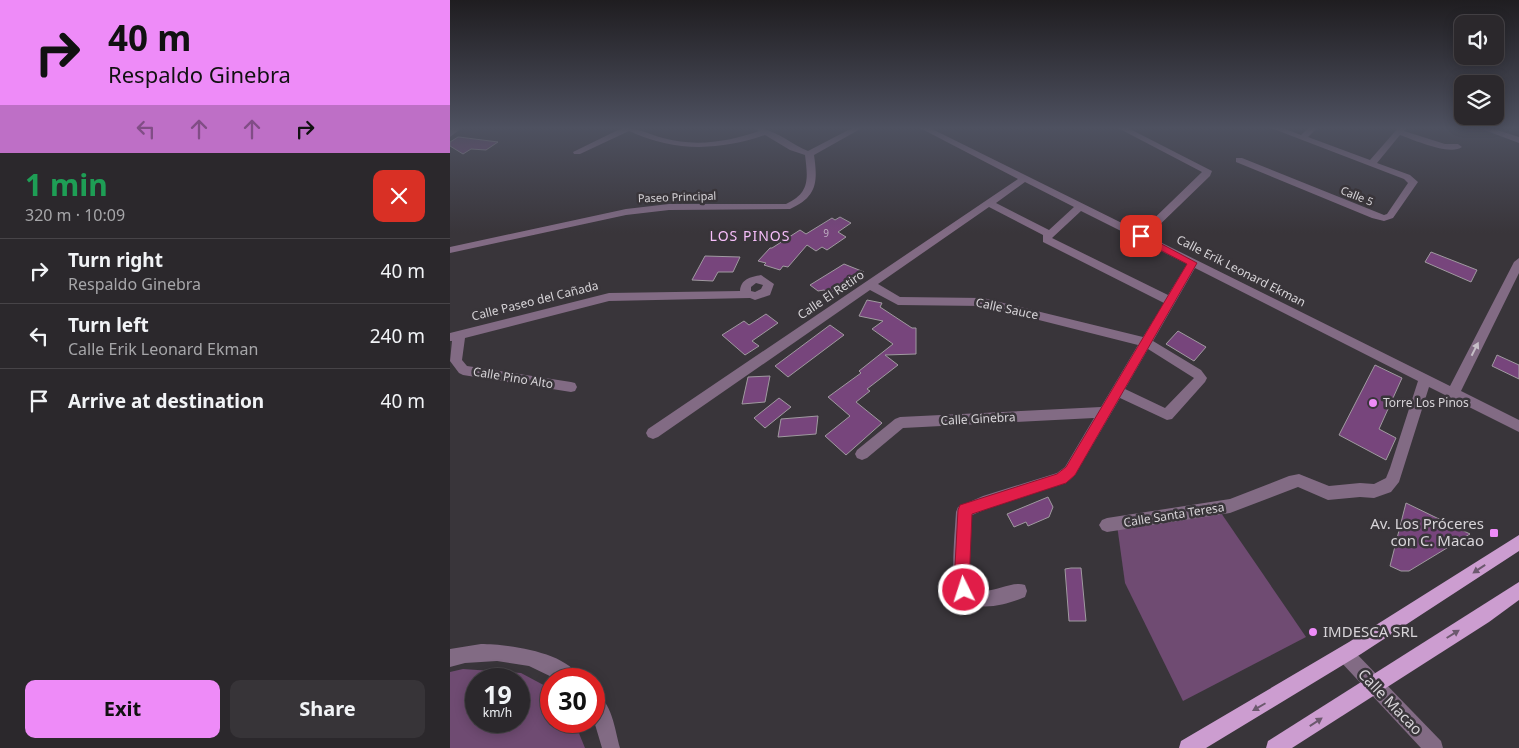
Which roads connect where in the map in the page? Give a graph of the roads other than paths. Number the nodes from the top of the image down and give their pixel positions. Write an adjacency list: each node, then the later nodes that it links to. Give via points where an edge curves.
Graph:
1 (810, 163): 12 (street, Paseo Principal, via 809,192 798,203 787,207 643,210)
2 (995, 163): 7 (street, Calle Erik Leonard Ekman)
3 (1191, 163): 10 (street, via 1207,174)
4 (1246, 163): 6 (street, Calle 5, via 1384,218 1390,216 1414,182)
5 (1368, 163): 6 (street)
6 (1371, 164)
7 (1025, 178): 8 (street, Calle El Retiro); 9 (street, Calle Erik Leonard Ekman)
8 (989, 203): 11 (street); 15 (street, Calle El Retiro)
9 (1081, 206): 10 (street, Calle Erik Leonard Ekman); 11 (street)
10 (1141, 236): 14 (street, Calle Erik Leonard Ekman)
11 (1048, 237): 17 (street)
12 (450, 250)
13 (1519, 262): 23 (street, one-way to 13)
14 (1192, 263): 17 (street); 20 (street, Calle Erik Leonard Ekman)
15 (870, 285): 19 (street, Calle Sauce, via 898,302 978,302); 26 (street, Calle El Retiro)
16 (748, 295): 18 (street, Calle Paseo del Cañada, via 609,297)
17 (1170, 301): 19 (street)
18 (454, 336): 21 (street, Calle Pino Alto, via 456,361 463,370)
19 (1146, 342): 22 (street); 22 (street, Calle Sauce, via 1201,378 1167,415)
20 (1424, 378): 23 (street, Calle Erik Leonard Ekman); 28 (street, Calle Santa Teresa, via 1395,475 1386,487 1374,491 1328,493 1299,480 1230,506)
21 (571, 387)
22 (1117, 391): 24 (street)
23 (1453, 393): 25 (street, Calle Erik Leonard Ekman)
24 (1105, 412): 27 (street, Calle Ginebra, via 900,423); 31 (street, via 1066,476 983,502 964,512 962,584 967,595 977,600)
25 (1519, 426)
26 (653, 433)
27 (862, 454)
28 (1107, 525)
29 (1519, 542): 32 (main road, one-way to 32)
30 (1519, 590): 35 (main road, one-way to 30)
31 (1019, 591)
32 (1346, 655): 35 (street, Calle Macao); 38 (main road, one-way to 38)
33 (450, 658): 34 (street, via 484,652 511,654 544,661)
34 (557, 668)
35 (1373, 685): 39 (main road, one-way to 35); 40 (street, Calle Macao)
36 (605, 728): 37 (street)
37 (611, 748)
38 (1188, 748)
39 (1275, 748)
40 (1434, 748)

